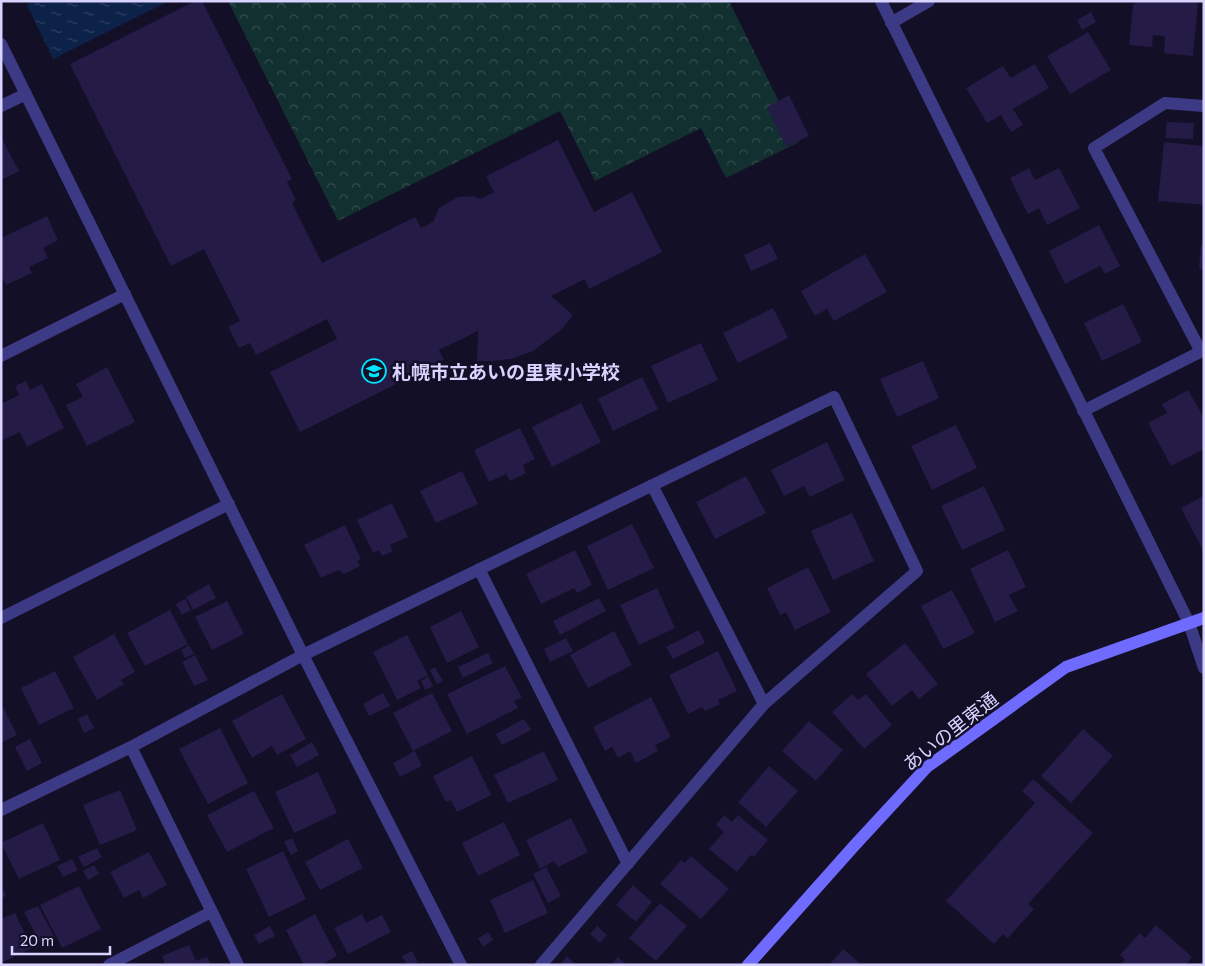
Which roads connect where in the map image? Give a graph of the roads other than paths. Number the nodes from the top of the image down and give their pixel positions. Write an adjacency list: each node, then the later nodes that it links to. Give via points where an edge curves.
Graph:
1 (881, 1): 3 (street)
2 (929, 1): 3 (street)
3 (891, 23): 11 (street)
4 (1, 44): 5 (street)
5 (26, 94): 6 (street); 8 (street)
6 (1, 106)
7 (1204, 106): 9 (street, via 1165,103 1094,148)
8 (125, 294): 10 (street); 13 (street)
9 (1202, 350): 11 (street)
10 (1, 356)
11 (1084, 411): 17 (street)
12 (652, 485): 14 (street); 20 (street); 20 (street, via 834,396 917,571)
13 (229, 504): 15 (street); 18 (street)
14 (479, 569): 18 (street); 23 (street)
15 (1, 618)
16 (1204, 618): 17 (street, あいの里東通)
17 (1189, 623): 19 (street); 29 (street, あいの里東通, via 1066,667 927,767)
18 (303, 655): 21 (street); 27 (street)
19 (1204, 668)
20 (764, 704): 23 (street)
21 (131, 747): 22 (street); 24 (street)
22 (1, 810)
23 (628, 864): 28 (street)
24 (212, 912): 25 (street); 26 (street)
25 (109, 965)
26 (238, 965)
27 (461, 965)
28 (541, 965)
29 (748, 965)

